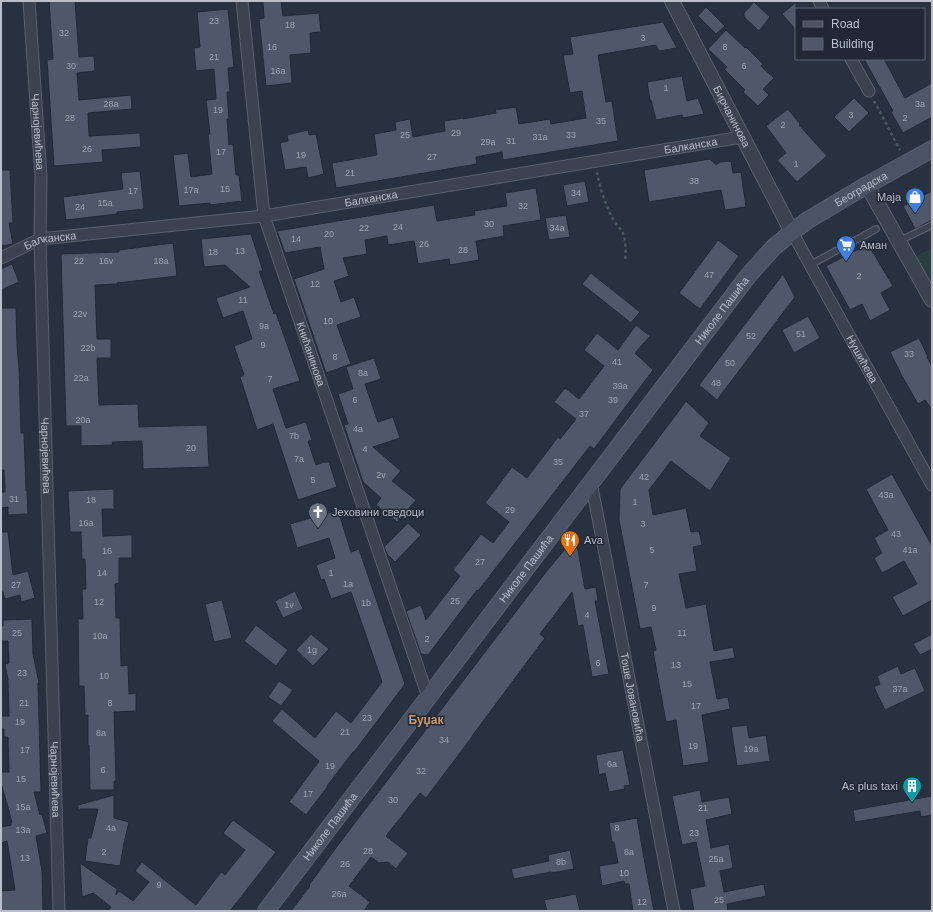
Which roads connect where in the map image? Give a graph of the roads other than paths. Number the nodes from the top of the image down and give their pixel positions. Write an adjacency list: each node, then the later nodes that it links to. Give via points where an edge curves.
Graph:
1 (29, 1): 13 (street, Чарнојевићева, via 41,177)
2 (242, 1): 9 (street, Книћанинова)
3 (672, 1): 6 (street, Бирчанинова)
4 (852, 60): 5 (street)
5 (869, 91)
6 (742, 137): 9 (street, Балканска); 12 (street, Бирчанинова)
7 (932, 149): 8 (main road, Београдска)
8 (867, 185): 12 (main road, Београдска); 14 (street)
9 (264, 216): 13 (street, Балканска); 20 (street, Книћанинова)
10 (932, 226): 14 (lane)
11 (876, 229): 16 (lane)
12 (792, 232): 16 (street, Нушићева); 18 (main road, Николе Пашића, via 773,248 748,276)
13 (40, 239): 15 (street, Балканска); 21 (street, Чарнојевићева)
14 (899, 242): 17 (street)
15 (1, 258)
16 (810, 265): 19 (street, Нушићева)
17 (932, 300)
18 (591, 482): 20 (main road, Николе Пашића); 23 (street, Тоше Јовановића)
19 (932, 485)
20 (428, 697): 22 (main road, Николе Пашића)
21 (59, 911)
22 (266, 911)
23 (674, 911)

